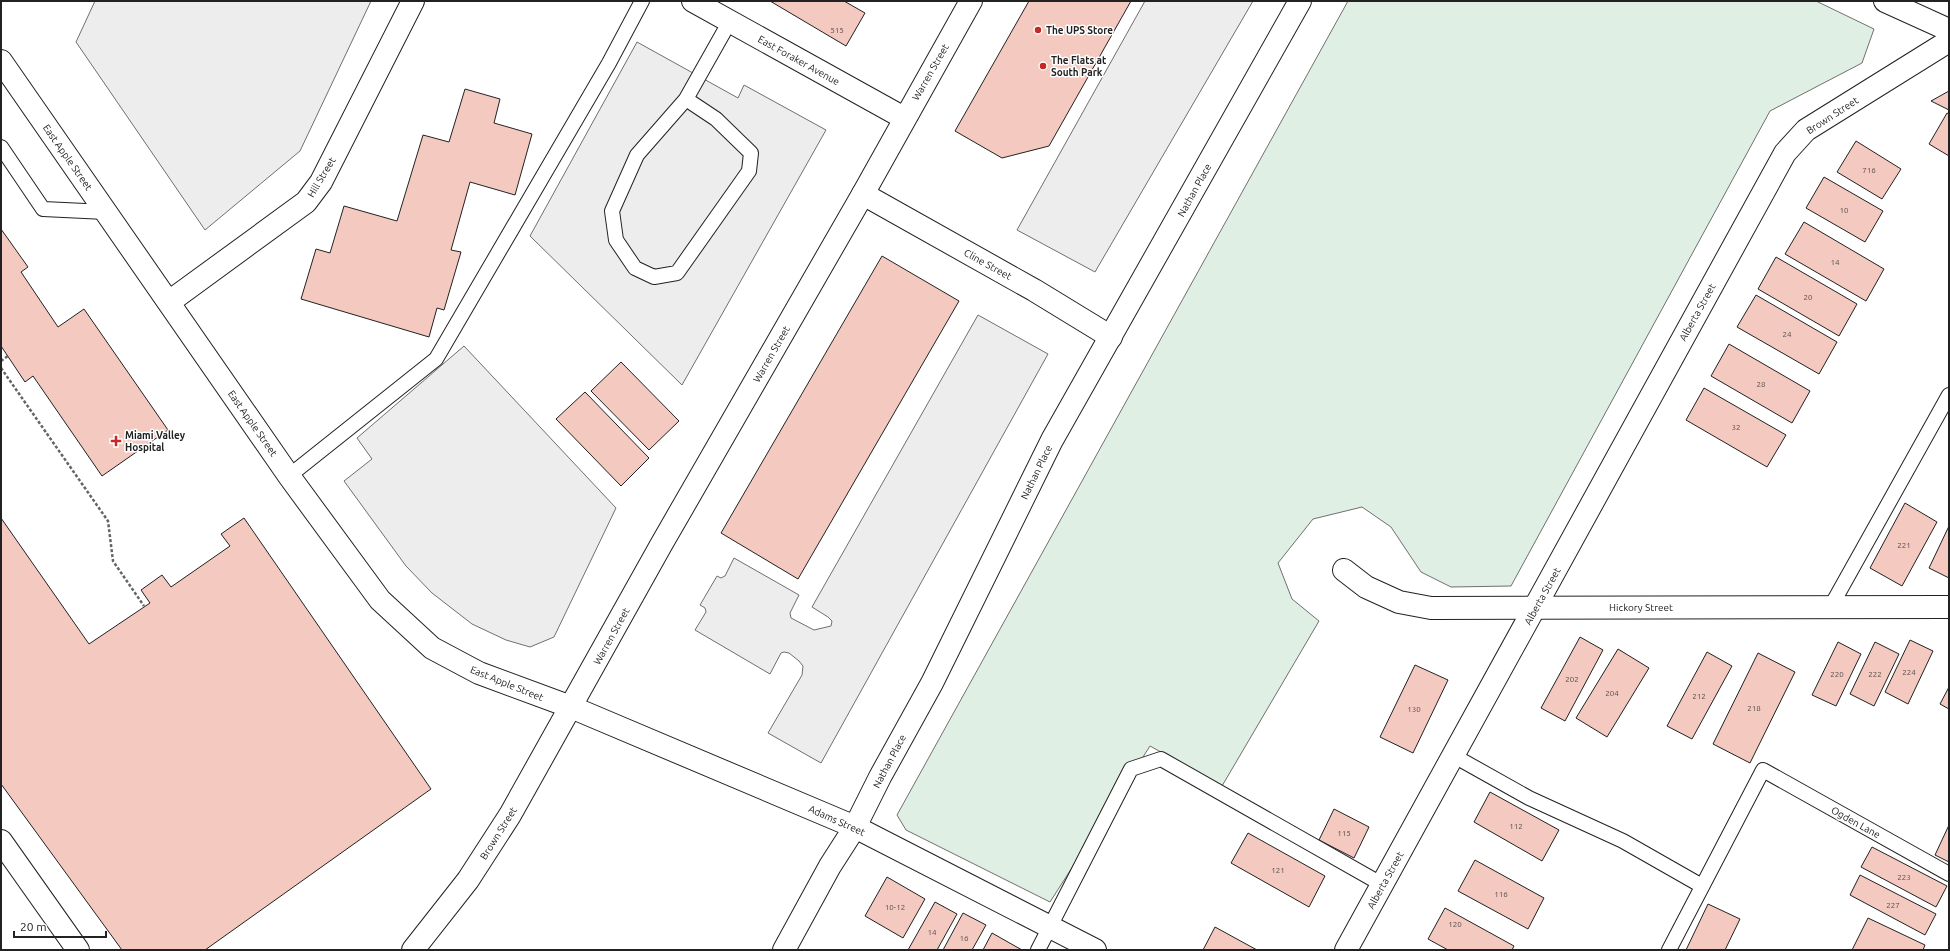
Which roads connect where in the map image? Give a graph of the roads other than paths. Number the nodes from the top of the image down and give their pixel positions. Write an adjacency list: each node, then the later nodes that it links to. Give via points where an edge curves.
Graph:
1 (413, 1): 17 (street, Hill Street, via 321,182 306,202)
2 (642, 1): 20 (lane, via 609,63 436,360)
3 (693, 1): 7 (street, East Foraker Avenue)
4 (971, 1): 12 (street, Warren Street)
5 (1300, 1): 18 (street, Nathan Place)
6 (1885, 1): 8 (street)
7 (730, 21): 11 (lane); 12 (street, East Foraker Avenue)
8 (1949, 30)
9 (1949, 42): 16 (street, Brown Street, via 1806,130 1785,153)
10 (1, 61): 15 (street, East Apple Street)
11 (686, 99): 11 (lane, via 637,155 612,211 616,240 635,268 654,277 677,273 748,171 751,153 716,119)
12 (904, 118): 14 (street, Warren Street)
13 (1, 147): 15 (lane, via 43,209)
14 (863, 194): 18 (street, Cline Street, via 1034,290); 25 (street, Warren Street)
15 (106, 212): 17 (street, East Apple Street)
16 (1736, 242): 24 (street, Alberta Street)
17 (169, 302): 20 (street, East Apple Street)
18 (1111, 337): 27 (street, Nathan Place, via 1052,440 932,684)
19 (1949, 395): 23 (lane)
20 (289, 476): 25 (street, East Apple Street, via 380,600 432,648 479,673)
21 (1344, 570): 24 (street, Hickory Street, via 1366,587 1400,602 1431,608)
22 (1949, 607): 23 (street, Hickory Street)
23 (1830, 608): 24 (street, Hickory Street)
24 (1535, 609): 26 (street, Alberta Street)
25 (571, 707): 27 (street, Adams Street); 34 (street, Brown Street, via 510,816 468,880)
26 (1454, 756): 30 (street, Alberta Street); 31 (lane, via 1529,798 1623,841)
27 (855, 827): 32 (street, Adams Street); 35 (street, Nathan Place, via 830,866)
28 (1, 841): 33 (street)
29 (1949, 874): 31 (lane, Ogden Lane, via 1764,770)
30 (1383, 885): 32 (lane, via 1161,759 1131,769); 38 (street, Alberta Street)
31 (1702, 886): 39 (lane)
32 (1050, 927): 36 (lane); 37 (street, Adams Street)
33 (78, 950)
34 (413, 950)
35 (784, 950)
36 (1038, 950)
37 (1095, 950)
38 (1346, 950)
39 (1668, 950)

